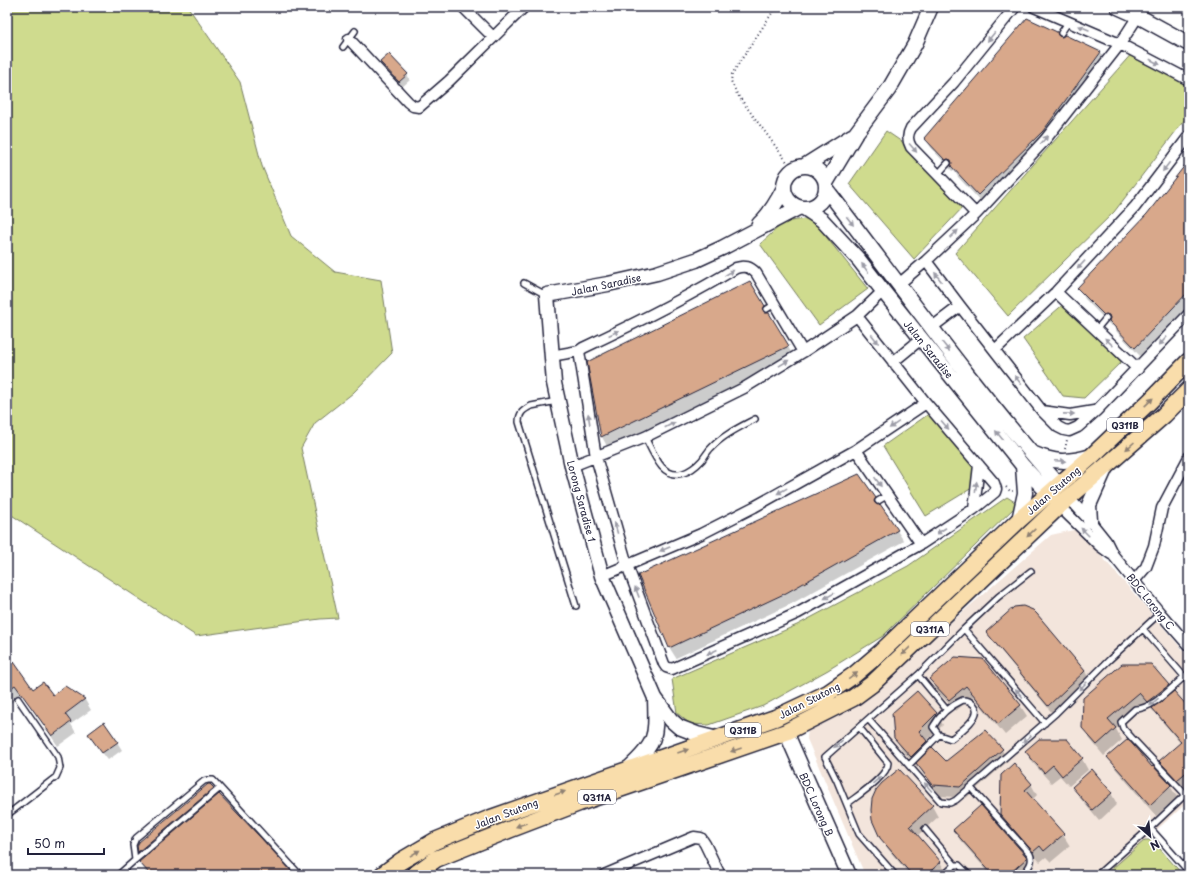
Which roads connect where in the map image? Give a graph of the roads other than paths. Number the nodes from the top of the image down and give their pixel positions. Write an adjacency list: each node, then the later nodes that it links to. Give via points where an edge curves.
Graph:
1 (463, 7): 10 (street)
2 (524, 7): 10 (street)
3 (932, 7): 15 (street, via 915,44 889,89)
4 (1015, 7): 19 (street, one-way to 19, via 954,82 908,133 908,143)
5 (1034, 7): 8 (street)
6 (1118, 7): 7 (street)
7 (1138, 16): 12 (street); 13 (street)
8 (1069, 21): 9 (lane); 12 (street, one-way to 8)
9 (1061, 33)
10 (493, 37): 11 (street, via 419,107 408,102)
11 (349, 39)
12 (1120, 44): 14 (street, one-way to 14); 23 (street, one-way to 12, via 1045,140)
13 (1189, 44)
14 (1189, 80)
15 (856, 134): 18 (street); 20 (street)
16 (1189, 136): 29 (street, one-way to 29, via 1135,207)
17 (948, 163): 19 (lane)
18 (806, 166): 20 (street, via 820,171); 21 (street, via 799,166 793,170 788,175)
19 (938, 174): 23 (street)
20 (826, 187): 22 (street, via 821,202 816,206); 27 (street, Jalan Saradise, one-way to 27)
21 (784, 188): 22 (street, via 789,202); 24 (street, via 776,204)
22 (801, 208): 24 (street, Jalan Saradise); 28 (street, Jalan Saradise, one-way to 22, via 860,260 822,220)
23 (976, 214): 25 (street, one-way to 23)
24 (752, 232): 30 (street, Jalan Saradise, via 696,260 657,272)
25 (926, 261): 27 (street); 31 (street, one-way to 25)
26 (524, 283): 30 (lane)
27 (898, 284): 35 (street, Jalan Saradise)
28 (883, 291): 33 (street); 37 (street, Jalan Saradise)
29 (1056, 292): 36 (street); 38 (street)
30 (547, 295): 41 (street, Lorong Saradise 1)
31 (960, 306): 35 (street, Jalan Saradise); 38 (street)
32 (1189, 314): 44 (street, one-way to 44)
33 (857, 316): 40 (street); 43 (street, one-way to 43)
34 (1106, 318): 36 (lane)
35 (931, 328): 53 (street, Jalan Saradise, one-way to 53)
36 (1096, 330): 44 (street, one-way to 36)
37 (921, 339): 43 (street); 59 (street, Jalan Saradise, one-way to 37)
38 (995, 350): 48 (street, one-way to 38)
39 (579, 351): 40 (street, one-way to 40, via 742,266 756,273 771,307); 41 (street); 55 (street, one-way to 39, via 590,402)
40 (803, 352): 51 (street, one-way to 40, via 744,388)
41 (551, 356): 46 (street, Lorong Saradise 1)
42 (1189, 361): 54 (main road, Jalan Stutong / Q311B, one-way to 42)
43 (894, 362): 47 (street)
44 (1138, 369): 49 (street)
45 (1189, 390): 60 (main road, Jalan Stutong / Q311A, one-way to 60)
46 (558, 401): 58 (street, Lorong Saradise 1); 73 (lane, via 527,407 519,416 519,422)
47 (926, 403): 52 (street, one-way to 52); 57 (street, one-way to 57)
48 (1042, 411): 49 (street, one-way to 49, via 1070,415); 49 (street, via 1058,427 1069,431)
49 (1096, 411)
50 (755, 419): 51 (lane, via 724,437 692,469 682,474 675,475 662,468)
51 (644, 437): 55 (street)
52 (856, 450): 61 (street, one-way to 61); 69 (street, one-way to 69, via 700,534)
53 (1030, 452): 54 (street, one-way to 54, via 1053,461 1078,460); 62 (street, Jalan Saradise)
54 (1092, 456): 62 (main road, Jalan Stutong / Q311B)
55 (596, 457): 58 (street); 69 (street, one-way to 55)
56 (1189, 457): 72 (street, via 1162,508 1154,546 1146,567)
57 (979, 465): 64 (street, one-way to 57); 64 (street, via 996,489)
58 (572, 466): 71 (street, Lorong Saradise 1)
59 (1023, 466): 62 (street, Jalan Saradise); 65 (street, via 1025,489)
60 (1106, 466): 62 (main road, Jalan Stutong / Q311A); 66 (street, via 1089,505)
61 (888, 495): 63 (lane); 67 (street)
62 (1059, 496): 65 (main road, Jalan Stutong / Q311B); 66 (street, BDC Lorong C); 68 (street, BDC Lorong C, one-way to 62, via 1100,546); 88 (main road, Jalan Stutong / Q311A, one-way to 88, via 872,684 853,698)
63 (878, 501)
64 (974, 509): 67 (street, one-way to 67)
65 (1019, 520): 84 (main road, Jalan Stutong / Q311B, one-way to 65, via 828,693 854,675 882,652)
66 (1090, 521): 68 (street, BDC Lorong C, via 1106,541)
67 (921, 544): 69 (street, one-way to 69, via 798,613 675,669 669,669 664,664 650,615)
68 (1113, 555): 72 (street, BDC Lorong C)
69 (627, 566): 71 (street)
70 (1031, 571): 75 (lane)
71 (602, 576): 82 (street, Lorong Saradise 1)
72 (1134, 581): 74 (street, BDC Lorong C)
73 (576, 606)
74 (1160, 613): 76 (lane); 77 (street, BDC Lorong C)
75 (964, 629): 78 (lane); 86 (lane, one-way to 75)
76 (1143, 629): 79 (lane); 86 (lane, one-way to 86)
77 (1189, 646)
78 (918, 675): 83 (lane); 85 (lane)
79 (1184, 677): 80 (lane); 95 (lane, one-way to 95, via 1150,706 1135,709 1121,722 1132,738)
80 (1189, 682)
81 (18, 698): 97 (lane, via 58,757 60,768 56,777)
82 (655, 698): 90 (street, via 679,727); 92 (street, via 654,734 650,746)
83 (946, 710): 89 (lane, via 933,727); 89 (lane, via 967,700 977,712 974,718 951,739)
84 (775, 718): 88 (main road); 90 (main road, Jalan Stutong / Q311B)
85 (868, 719): 87 (lane); 91 (lane)
86 (1045, 723): 94 (lane, one-way to 94)
87 (859, 727): 96 (lane, one-way to 96, via 825,757); 96 (lane, one-way to 87, via 881,776 888,766)
88 (786, 732): 106 (main road, Jalan Stutong / Q311A, one-way to 106, via 511,829 436,859); 109 (street, BDC Lorong B)
89 (938, 735): 91 (lane)
90 (718, 739): 92 (main road, Jalan Stutong / Q311B, one-way to 90)
91 (909, 765): 94 (lane, one-way to 91, via 950,803 941,802)
92 (628, 769): 105 (main road, Jalan Stutong / Q311B, one-way to 92, via 436,841 491,818)
93 (220, 788): 100 (lane); 100 (lane, via 213,780 204,781 136,838 133,845); 104 (lane)
94 (971, 788): 113 (lane, via 1030,854 1031,861)
95 (1187, 793): 98 (lane)
96 (847, 804): 110 (lane, via 859,834)
97 (7, 815)
98 (1150, 828): 102 (lane); 114 (lane)
99 (925, 829): 101 (lane)
100 (135, 860): 103 (lane)
101 (955, 865): 111 (lane); 112 (lane, via 961,866)
102 (1189, 872)
103 (118, 875)
104 (300, 875)
105 (382, 875)
106 (414, 875)
107 (604, 875): 108 (street, via 694,837 700,838 705,844)
108 (720, 875)
109 (849, 875)
110 (895, 875)
111 (944, 875)
112 (969, 875)
113 (1023, 875)
114 (1096, 875)

